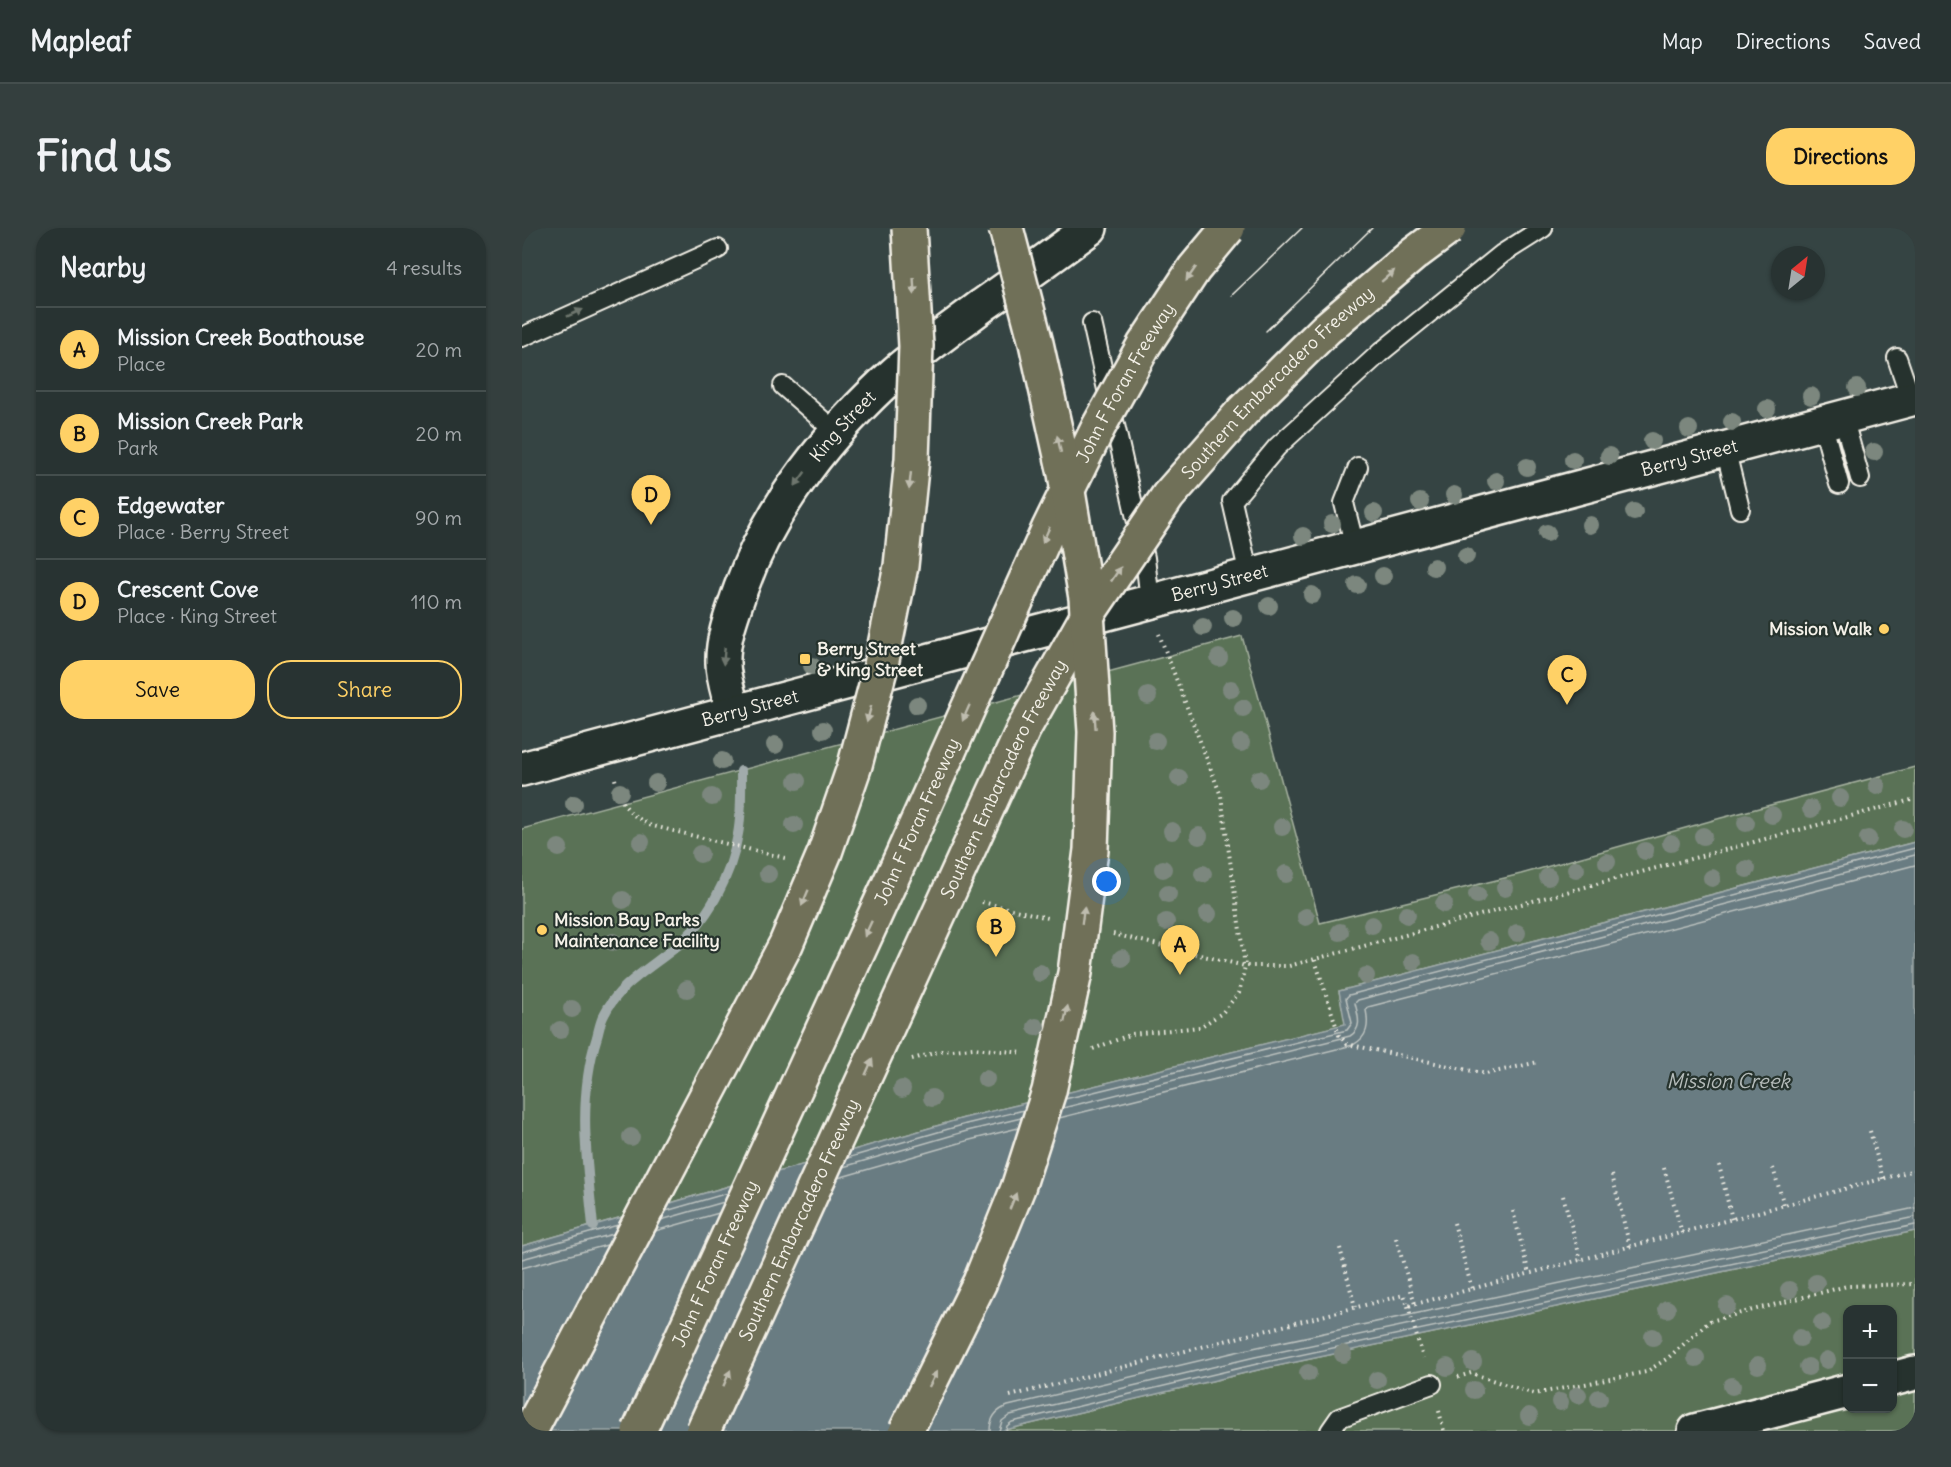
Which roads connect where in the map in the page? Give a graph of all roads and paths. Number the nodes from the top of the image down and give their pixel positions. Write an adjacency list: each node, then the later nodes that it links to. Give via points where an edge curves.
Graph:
1 (909, 228): 66 (highway, one-way to 66, bridge, via 916,346 912,459 901,566 855,765 825,852 786,944)
2 (1006, 228): 69 (highway, one-way to 2, bridge, via 980,1282 1018,1188 1049,1091 1075,973 1091,850 1095,732 1086,598 1065,474)
3 (1090, 228): 14 (street, King Street, via 923,350)
4 (1228, 228): 67 (highway, John F Foran Freeway, one-way to 67, bridge, via 1194,269 1144,345 1054,517)
5 (1449, 228): 68 (highway, Southern Embarcadero Freeway, one-way to 5, bridge, via 1023,730 1090,611 1168,496 1243,411 1326,329)
6 (1542, 228): 21 (lane, via 1502,254 1381,352 1277,447 1232,501)
7 (718, 249): 9 (lane, one-way to 7)
8 (1092, 323): 22 (lane, via 1145,558)
9 (522, 337)
10 (1897, 358): 12 (lane)
11 (783, 386): 14 (lane)
12 (1913, 398): 13 (street, Berry Street)
13 (1833, 419): 15 (street, Berry Street); 17 (lane); 18 (lane)
14 (836, 432): 23 (street, King Street, one-way to 23, via 786,499 743,582 723,652)
15 (1725, 448): 19 (lane); 20 (street, Berry Street)
16 (1358, 467): 20 (lane, via 1344,503)
17 (1860, 478)
18 (1839, 484)
19 (1740, 509)
20 (1355, 547): 21 (street, Berry Street)
21 (1249, 575): 22 (street, Berry Street)
22 (1150, 601): 23 (street, Berry Street); 32 (path, via 1163,646 1221,796)
23 (733, 712): 24 (street, Berry Street)
24 (606, 746): 25 (street, Berry Street); 27 (path, via 622,804 634,816 649,825)
25 (522, 769)
26 (1915, 800): 31 (path)
27 (789, 859)
28 (981, 902): 29 (path)
29 (1050, 919)
30 (1107, 933): 32 (path)
31 (1315, 960): 32 (path, via 1289,966); 36 (path, via 1339,1035 1347,1044 1486,1074)
32 (1245, 966): 33 (path, via 1239,993 1222,1013 1200,1027 1132,1034)
33 (1088, 1051)
34 (1031, 1054): 35 (path, via 973,1048)
35 (911, 1059)
36 (1538, 1062)
37 (1870, 1131): 43 (path)
38 (1719, 1165): 47 (path)
39 (1664, 1168): 49 (path)
40 (1773, 1168): 45 (path)
41 (1915, 1170): 43 (path)
42 (1612, 1175): 51 (path)
43 (1883, 1179): 45 (path)
44 (1563, 1196): 53 (path)
45 (1784, 1205): 47 (path)
46 (1513, 1211): 54 (path)
47 (1732, 1219): 49 (path)
48 (1454, 1223): 56 (path)
49 (1682, 1233): 51 (path)
50 (1396, 1238): 57 (path)
51 (1630, 1247): 53 (path)
52 (1340, 1248): 59 (path)
53 (1581, 1260): 54 (path)
54 (1529, 1274): 56 (path)
55 (1915, 1284): 63 (path, via 1847,1286 1710,1321 1646,1372 1534,1394 1471,1374)
56 (1472, 1289): 57 (path)
57 (1415, 1304): 58 (path)
58 (1408, 1306): 59 (path, via 1404,1295); 60 (path)
59 (1355, 1307): 65 (path)
60 (1424, 1359)
61 (1915, 1373): 62 (street)
62 (1897, 1378)
63 (1432, 1384): 70 (lane, via 1339,1418)
64 (1843, 1391): 71 (street)
65 (1010, 1396)
66 (530, 1431)
67 (639, 1431)
68 (703, 1431)
69 (906, 1431)
70 (1330, 1431)
71 (1695, 1431)

